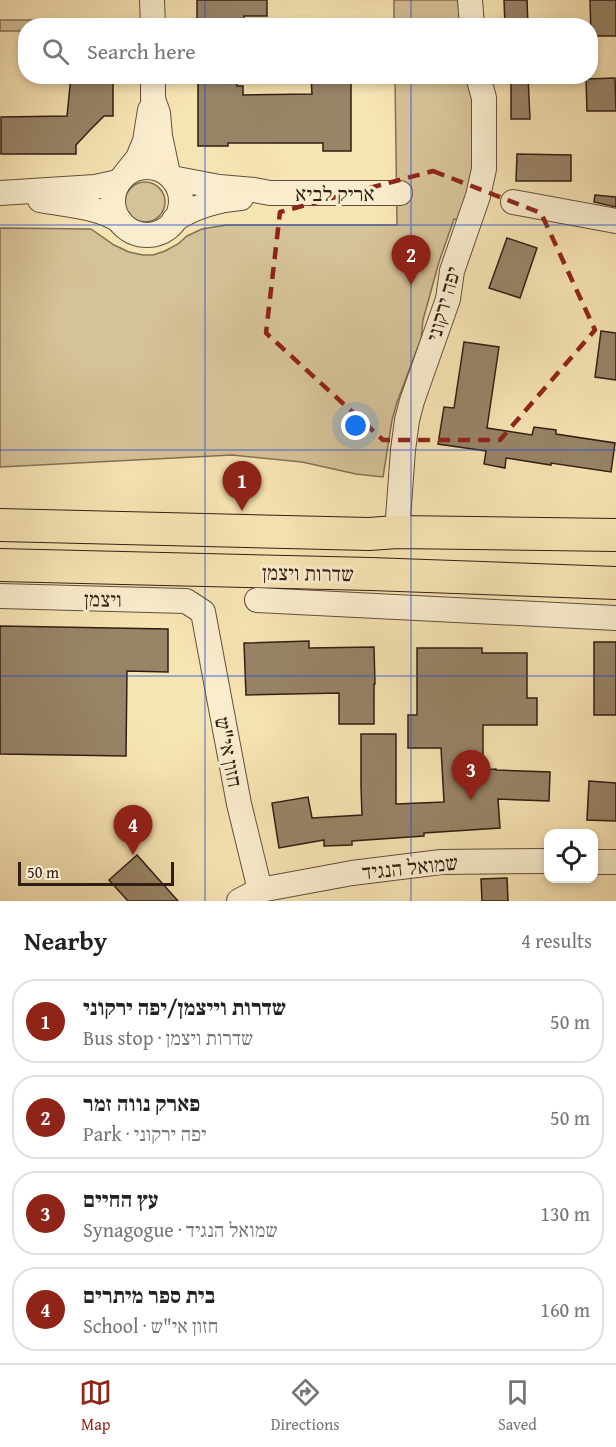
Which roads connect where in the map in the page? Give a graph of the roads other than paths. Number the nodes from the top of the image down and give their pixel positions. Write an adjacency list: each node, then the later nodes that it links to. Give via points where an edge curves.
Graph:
1 (152, 0): 3 (street)
2 (470, 0): 4 (street)
3 (153, 18)
4 (471, 18)
5 (480, 84): 17 (street, יפה ירקוני, via 484,98 484,169 452,271 448,299 407,420)
6 (153, 88): 7 (street); 8 (street, via 145,141 138,158)
7 (170, 176): 8 (street, via 148,167 136,168); 10 (street, אריק לביא); 13 (street, via 180,199)
8 (122, 178): 9 (street, via 95,187); 15 (street, via 113,202)
9 (3, 193): 15 (street, via 94,210)
10 (270, 193): 11 (street, אריק לביא); 13 (street, אריק לביא, via 209,203)
11 (400, 193)
12 (513, 202): 14 (street)
13 (174, 220): 15 (street, via 167,228 147,235 128,229)
14 (616, 220)
15 (120, 221)
16 (0, 525): 17 (main road, שדרות ויצמן)
17 (398, 532): 18 (main road, שדרות ויצמן)
18 (616, 535)
19 (0, 565): 20 (main road, שדרות ויצמן)
20 (616, 583)
21 (0, 596): 23 (street, ויצמן, via 186,601)
22 (257, 600): 24 (street)
23 (203, 612): 28 (street, חזון אי"ש, via 239,804)
24 (616, 618)
25 (544, 861): 28 (street, שמואל הנגיד, via 441,862 352,873)
26 (598, 862): 27 (street)
27 (616, 862)
28 (250, 896)

